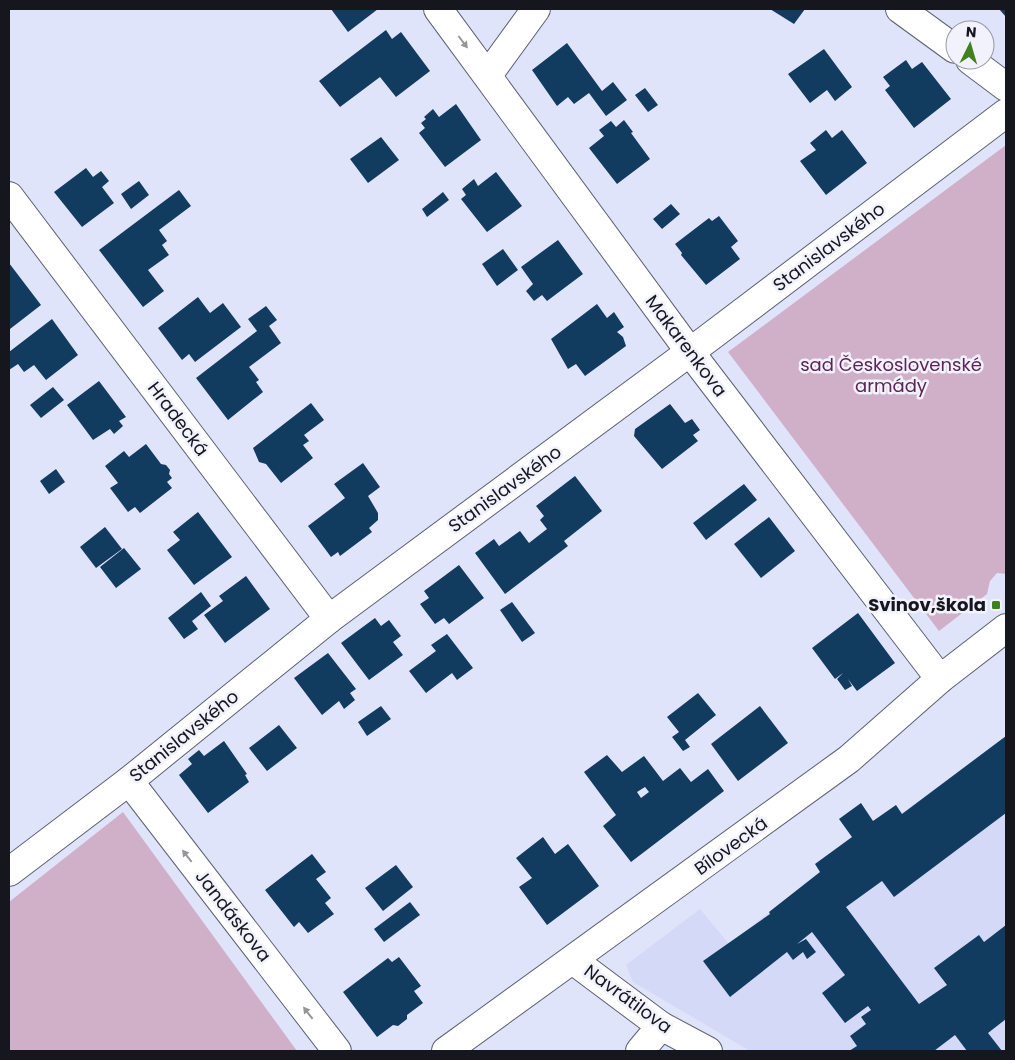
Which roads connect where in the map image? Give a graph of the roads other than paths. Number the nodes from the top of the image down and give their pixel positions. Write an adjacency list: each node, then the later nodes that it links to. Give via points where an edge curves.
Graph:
1 (438, 9): 6 (street, Makarenkova, one-way to 6)
2 (536, 9): 6 (street)
3 (900, 9): 4 (street)
4 (945, 42)
5 (983, 70): 7 (street)
6 (488, 75): 10 (street, Makarenkova)
7 (1006, 87)
8 (1006, 113): 10 (street, Stanislavského)
9 (9, 196): 11 (street, Hradecká)
10 (690, 352): 11 (street, Stanislavského); 13 (street, Makarenkova)
11 (329, 619): 14 (street, Stanislavského)
12 (1006, 628): 13 (street, Bílovecká)
13 (940, 679): 16 (street, Bílovecká, via 849,760)
14 (129, 781): 15 (street, Stanislavského); 18 (street, Jandáskova, one-way to 14)
15 (9, 872)
16 (574, 961): 17 (street, Navrátilova); 19 (street, Bílovecká)
17 (661, 1026): 20 (street); 21 (street, Navrátilova)
18 (337, 1051)
19 (446, 1051)
20 (640, 1051)
21 (708, 1051)

